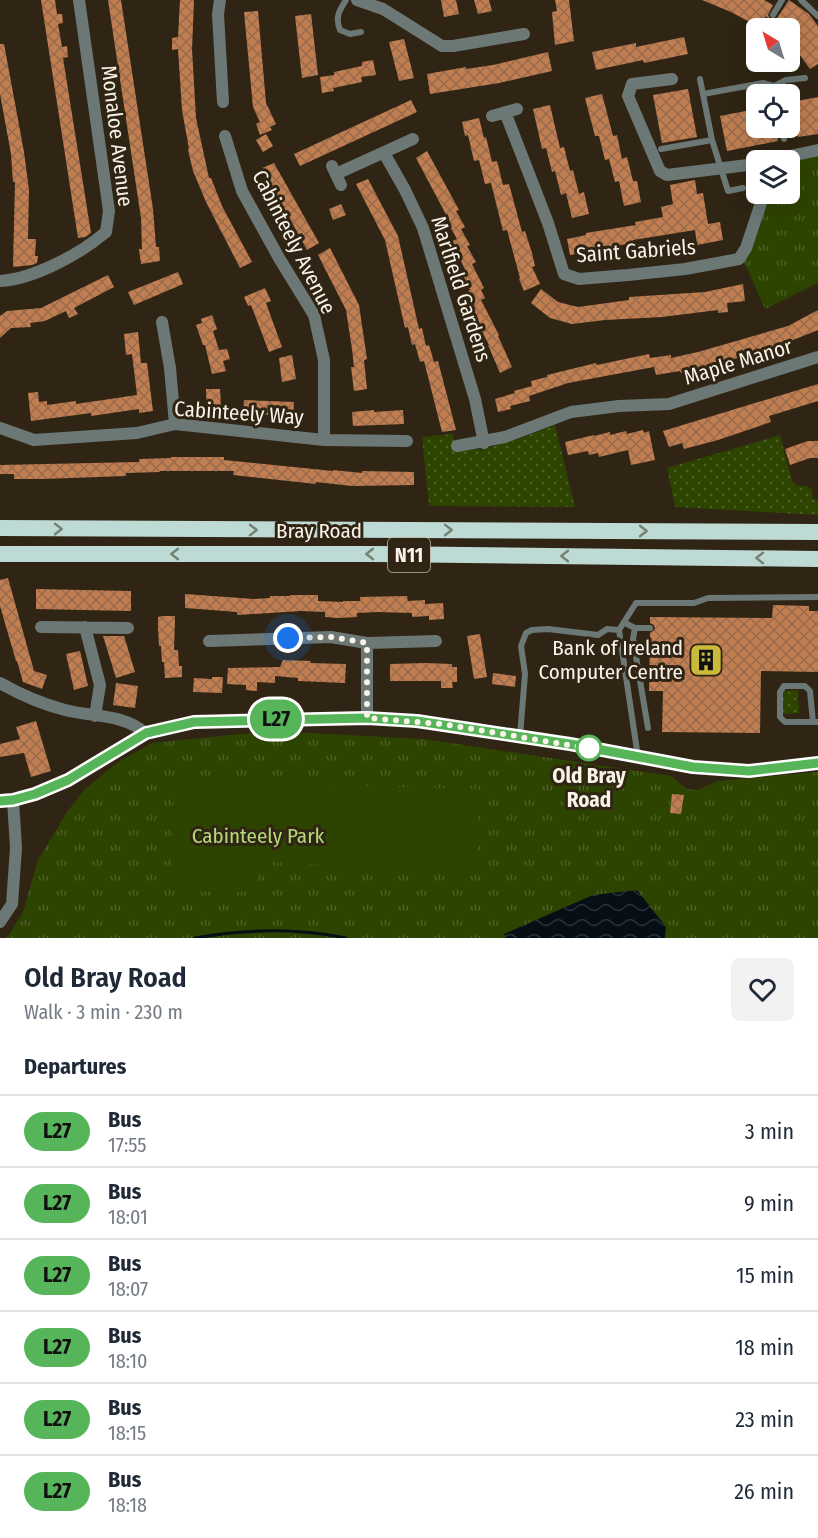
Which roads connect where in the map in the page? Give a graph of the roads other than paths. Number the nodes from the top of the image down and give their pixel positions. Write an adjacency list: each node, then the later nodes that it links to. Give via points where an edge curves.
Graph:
1 (79, 0): 31 (street, Monaloe Avenue, via 109,211 106,232 55,263 26,276)
2 (220, 0): 17 (street)
3 (346, 0): 9 (lane, via 338,12 340,30 350,34)
4 (357, 0): 10 (street, via 383,9 442,46)
5 (782, 0): 7 (lane)
6 (801, 0): 8 (lane)
7 (773, 15)
8 (818, 16)
9 (361, 32)
10 (524, 34)
11 (805, 78): 14 (lane)
12 (672, 79): 27 (street, via 632,84 628,96 660,171 667,175)
13 (699, 79): 16 (lane)
14 (778, 84)
15 (746, 86): 16 (lane)
16 (703, 94): 21 (lane)
17 (223, 102)
18 (517, 109): 30 (street, Saint Gabriels, via 498,114 548,223 564,274 579,279 628,275 739,259)
19 (225, 136): 36 (street, Cabinteely Avenue, via 242,191 314,315 324,360)
20 (413, 139): 24 (street)
21 (712, 140): 22 (lane); 27 (lane)
22 (661, 149)
23 (818, 150): 25 (street)
24 (384, 153): 28 (street); 38 (street, Marlfield Gardens, via 423,228 475,399)
25 (800, 154)
26 (746, 165): 27 (street)
27 (721, 169): 29 (lane, via 728,191)
28 (336, 175)
29 (743, 188)
30 (761, 204)
31 (0, 281)
32 (162, 322): 34 (street)
33 (818, 357): 38 (street, Maple Manor, via 669,404 572,412)
34 (175, 424): 35 (street, Cabinteely Way, via 137,433 34,441); 36 (street, Cabinteely Way)
35 (0, 428)
36 (324, 440): 37 (street, Cabinteely Way)
37 (407, 441)
38 (484, 442): 39 (street)
39 (457, 446)
40 (0, 528): 41 (highway, Bray Road / N11, one-way to 41)
41 (818, 532)
42 (0, 554): 43 (highway, Bray Road / N11, one-way to 42)
43 (818, 559)
44 (818, 597): 45 (lane, via 636,603)
45 (625, 623): 49 (lane); 51 (lane)
46 (40, 627): 47 (street)
47 (85, 627): 48 (street); 56 (street, via 100,685)
48 (128, 628)
49 (635, 628): 50 (lane); 59 (lane, via 633,639)
50 (650, 628)
51 (619, 630): 61 (lane, via 607,629 598,635 548,630 526,633 521,646 525,674); 62 (lane)
52 (209, 641): 54 (street, via 331,637)
53 (436, 641): 54 (street)
54 (367, 643): 57 (street)
55 (0, 683): 56 (street, via 35,701)
56 (95, 716): 60 (street, via 132,724)
57 (367, 718): 60 (street, via 194,722); 61 (street)
58 (815, 722): 58 (lane, via 785,722 780,717 780,692 784,686 805,686 810,691)
59 (648, 728)
60 (146, 733): 64 (street, via 68,780 35,794)
61 (520, 736): 62 (street)
62 (638, 758): 63 (street, via 749,771)
63 (818, 763)
64 (6, 800): 65 (street, via 16,848 12,904)
65 (0, 922)

